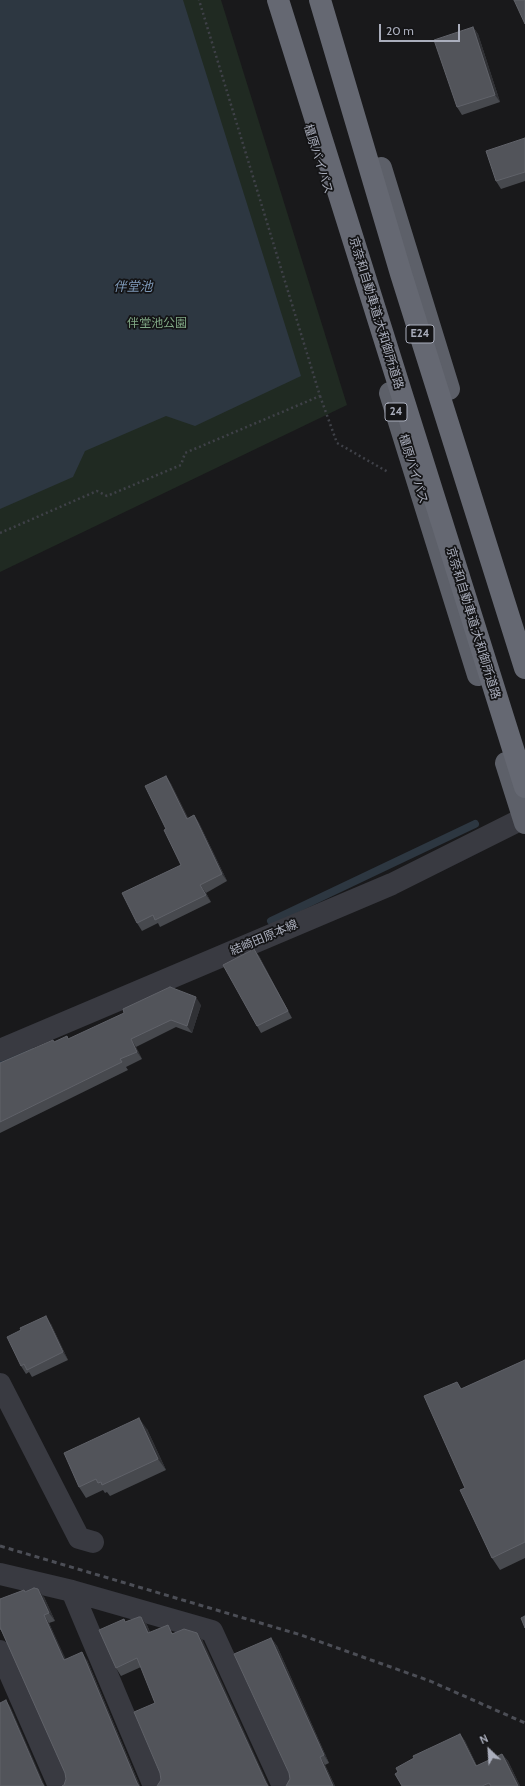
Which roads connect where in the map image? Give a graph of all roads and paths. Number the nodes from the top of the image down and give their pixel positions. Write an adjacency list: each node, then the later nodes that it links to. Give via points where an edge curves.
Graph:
1 (199, 0): 6 (path)
2 (269, 0): 7 (highway, 橿原バイパス / 24)
3 (278, 0): 11 (highway, 京奈和自動車道;大和御所道路)
4 (320, 0): 10 (highway, E24, via 401,274)
5 (330, 0): 9 (highway)
6 (320, 396): 7 (path, via 337,443); 8 (path, via 185,453 181,465 107,496 97,491)
7 (420, 490): 12 (highway, 橿原バイパス / 24)
8 (0, 533)
9 (525, 637)
10 (525, 668)
11 (525, 787)
12 (524, 820): 13 (street, 結崎田原本線, via 392,884)
13 (0, 1050)
14 (0, 1384): 15 (street, via 79,1538)
15 (92, 1542)
16 (0, 1574): 17 (street)
17 (72, 1591): 20 (street); 21 (street, via 212,1630)
18 (0, 1650): 19 (street)
19 (59, 1786)
20 (154, 1786)
21 (283, 1786)

